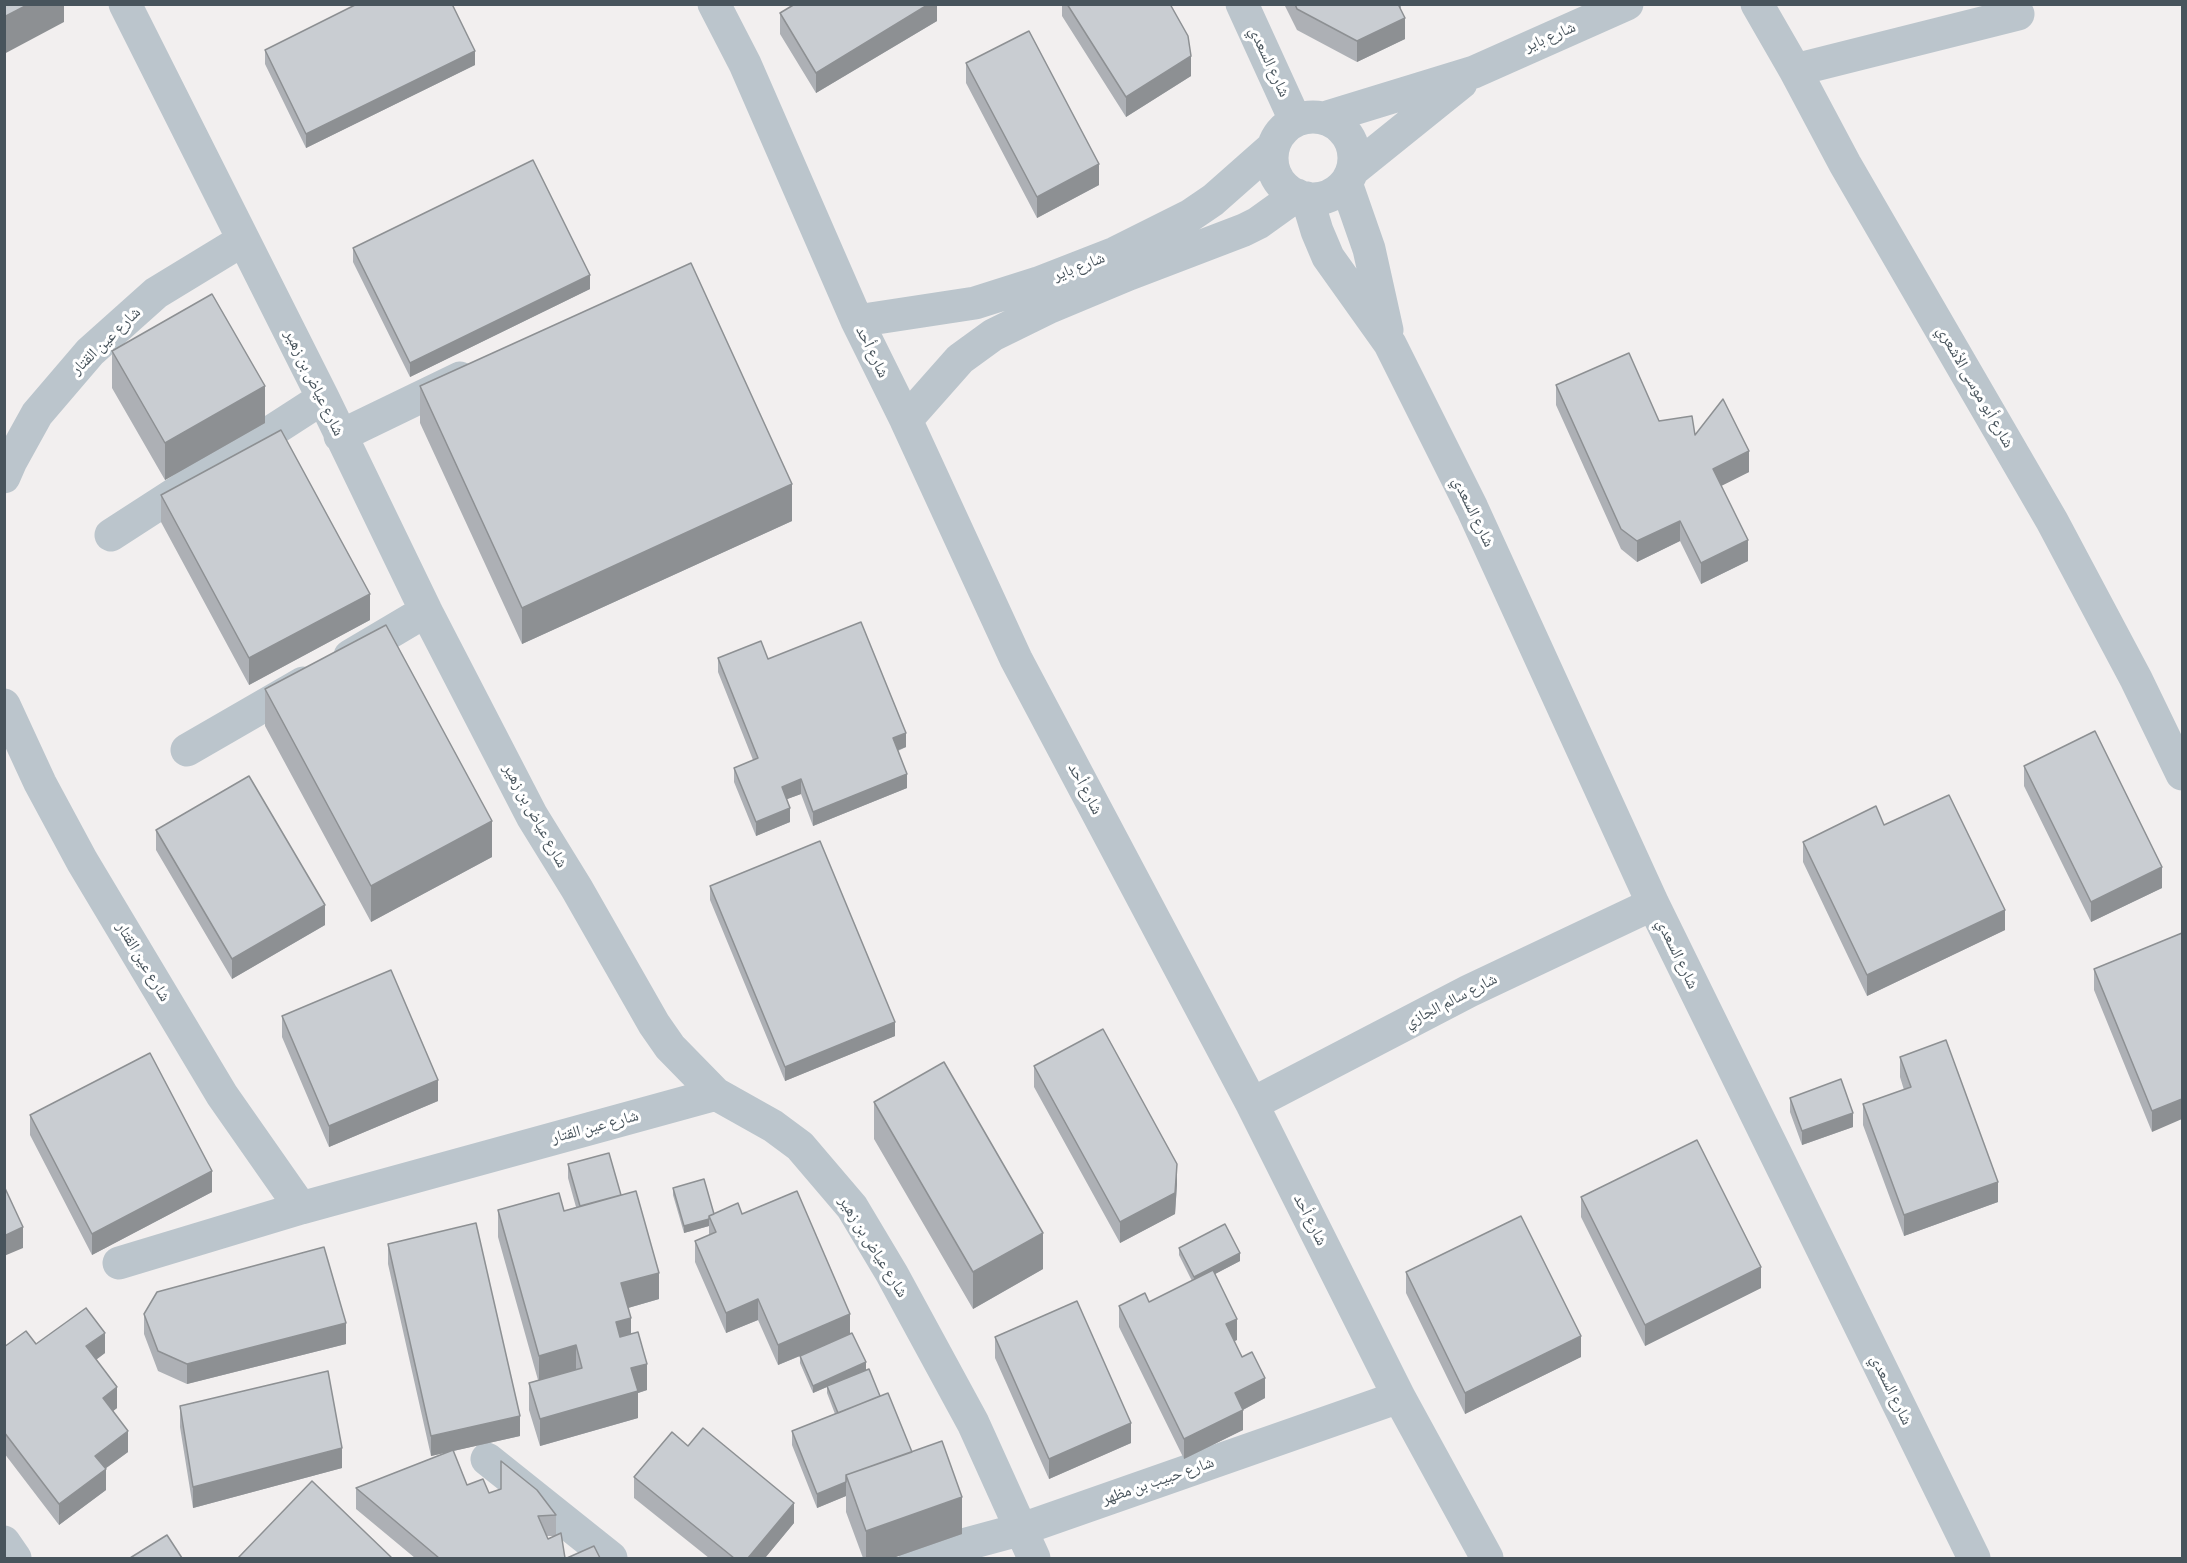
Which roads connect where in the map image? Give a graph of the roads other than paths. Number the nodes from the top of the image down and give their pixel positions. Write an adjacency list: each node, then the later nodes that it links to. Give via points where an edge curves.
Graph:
1 (125, 4): 13 (street, شارع عياض بن زهير)
2 (714, 4): 14 (street, شارع أحد, via 745,64)
3 (1242, 4): 9 (street, شارع السعدي)
4 (1626, 4): 8 (street, شارع باير)
5 (1757, 4): 7 (street, شارع أبو موسى الأشعري)
6 (2019, 14): 7 (street)
7 (1795, 70): 25 (street, شارع أبو موسى الأشعري, via 1845,164 2052,521)
8 (1474, 72): 9 (street, شارع باير); 11 (street, شارع باير)
9 (1310, 119): 10 (street, via 1285,127); 11 (street, via 1339,125 1350,138 1355,154)
10 (1273, 147): 12 (street, via 1274,170 1287,189); 14 (street, شارع باير, via 1214,200 1115,253 975,303)
11 (1349, 177): 12 (street, via 1335,193 1322,198); 15 (street, شارع السعدي)
12 (1302, 197): 15 (street, شارع السعدي, via 1328,256); 18 (street, شارع باير, via 1244,230 1050,307 993,335 960,359)
13 (243, 240): 17 (street, شارع عياض بن زهير); 20 (street, شارع عين القتار, via 156,293 90,352 37,414)
14 (856, 321): 18 (street, شارع أحد)
15 (1390, 344): 26 (street, شارع السعدي, via 1472,508)
16 (486, 365): 19 (street)
17 (323, 398): 19 (street, شارع عياض بن زهير); 21 (street)
18 (906, 420): 28 (street, شارع أحد, via 1016,659)
19 (340, 436): 22 (street, شارع عياض بن زهير)
20 (4, 477)
21 (111, 535)
22 (426, 611): 24 (street); 27 (street, شارع عياض بن زهير, via 532,816 654,1024 670,1047)
23 (4, 705): 29 (street, شارع عين القتار, via 82,861 222,1095)
24 (187, 750)
25 (2182, 774)
26 (1653, 904): 28 (street, شارع سالم الجازي, via 1469,991); 40 (street, شارع السعدي)
27 (716, 1094): 29 (street, شارع عين القتار); 33 (street, شارع عياض بن زهير, via 800,1146 852,1207 973,1423)
28 (1252, 1104): 31 (street, شارع أحد)
29 (301, 1208): 30 (street, شارع عين القتار)
30 (119, 1263)
31 (1399, 1397): 33 (street, شارع حبيب بن مظهر); 39 (street, شارع أحد)
32 (487, 1460): 36 (street)
33 (1022, 1529): 37 (street, شارع حبيب بن مظهر); 38 (street, شارع عياض بن زهير)
34 (4, 1542): 35 (street)
35 (15, 1558)
36 (611, 1558)
37 (915, 1558)
38 (1034, 1558)
39 (1487, 1558)
40 (1974, 1558)

